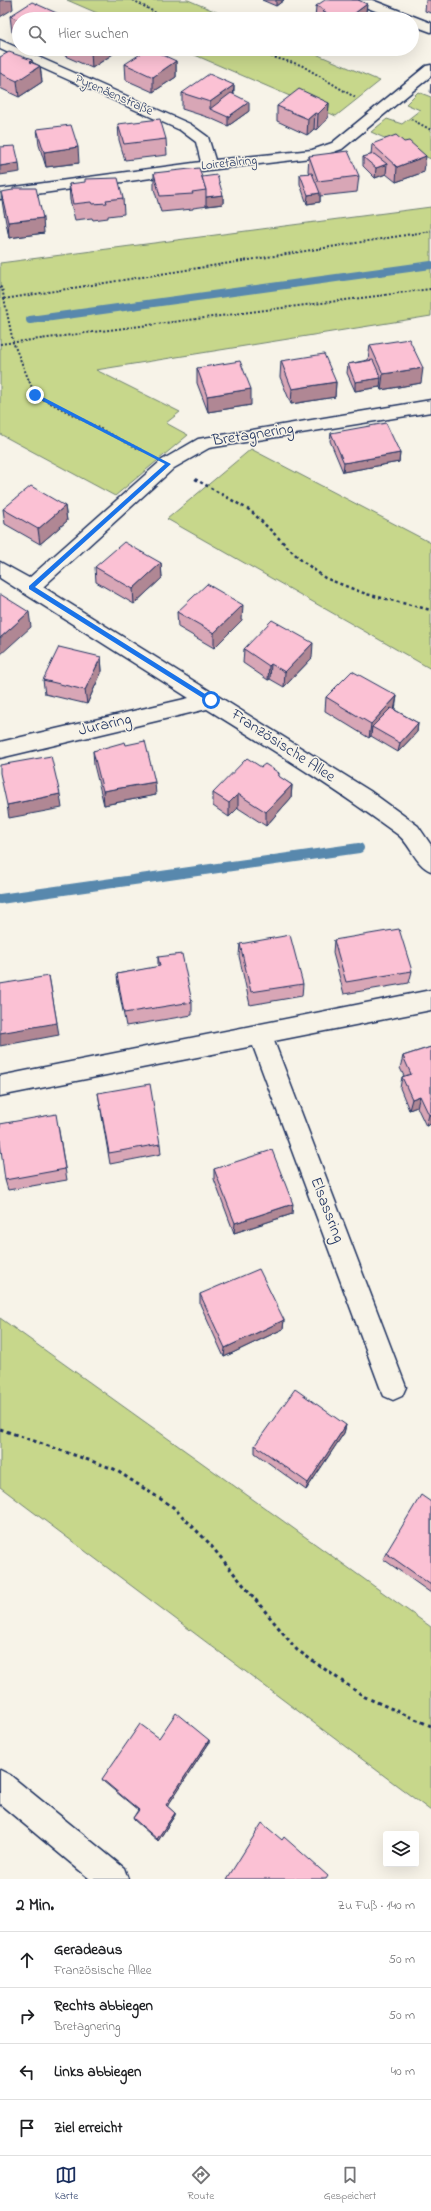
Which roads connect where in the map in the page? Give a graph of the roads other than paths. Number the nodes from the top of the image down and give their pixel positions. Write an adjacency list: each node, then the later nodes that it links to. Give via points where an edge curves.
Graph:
1 (360, 0): 2 (street)
2 (390, 12)
3 (419, 23): 4 (street)
4 (431, 28)
5 (0, 44): 6 (street, Pyrenäenstraße)
6 (12, 49)
7 (27, 56): 9 (street, Pyrenäenstraße, via 185,127 203,140)
8 (431, 69): 9 (street, Loiretalring, via 338,146 314,154)
9 (209, 165): 10 (street, Loiretalring)
10 (0, 194)
11 (431, 406): 13 (street, Bretagnering, via 204,443 168,464)
12 (0, 569): 13 (street, Französische Allee)
13 (31, 587): 14 (street, Französische Allee)
14 (211, 700): 15 (street, Juraring); 16 (street, Französische Allee, via 363,797 411,832)
15 (0, 750)
16 (431, 862)
17 (431, 1000): 18 (street)
18 (260, 1034): 19 (street); 20 (street, Elsassring)
19 (0, 1086)
20 (393, 1387)
21 (0, 1785): 22 (street)
22 (113, 1879)

